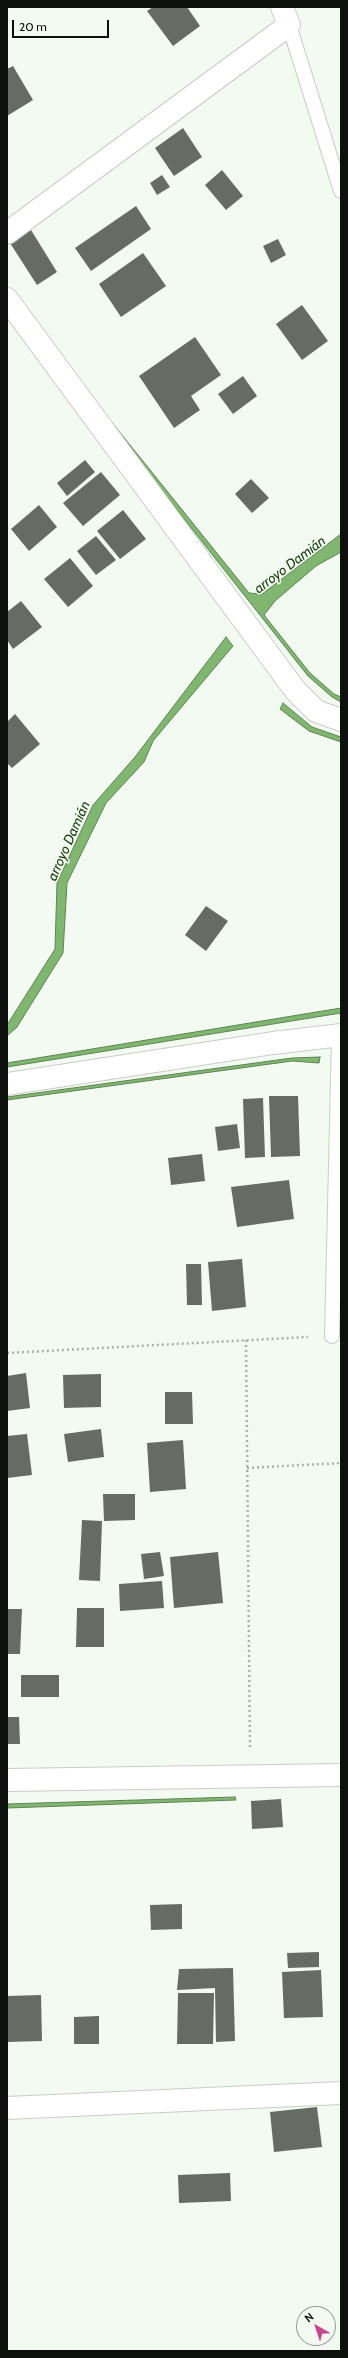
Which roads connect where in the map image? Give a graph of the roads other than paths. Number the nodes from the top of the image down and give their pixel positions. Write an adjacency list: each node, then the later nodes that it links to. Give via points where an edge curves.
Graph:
1 (286, 16): 2 (lane); 3 (street)
2 (341, 191)
3 (7, 233)
4 (7, 299): 5 (street, via 295,690 316,711)
5 (341, 720)
6 (340, 1036): 7 (street, via 273,1043); 8 (lane)
7 (7, 1084)
8 (332, 1336)
9 (341, 1775): 10 (street)
10 (7, 1780)
11 (341, 2093): 12 (street)
12 (7, 2108)

